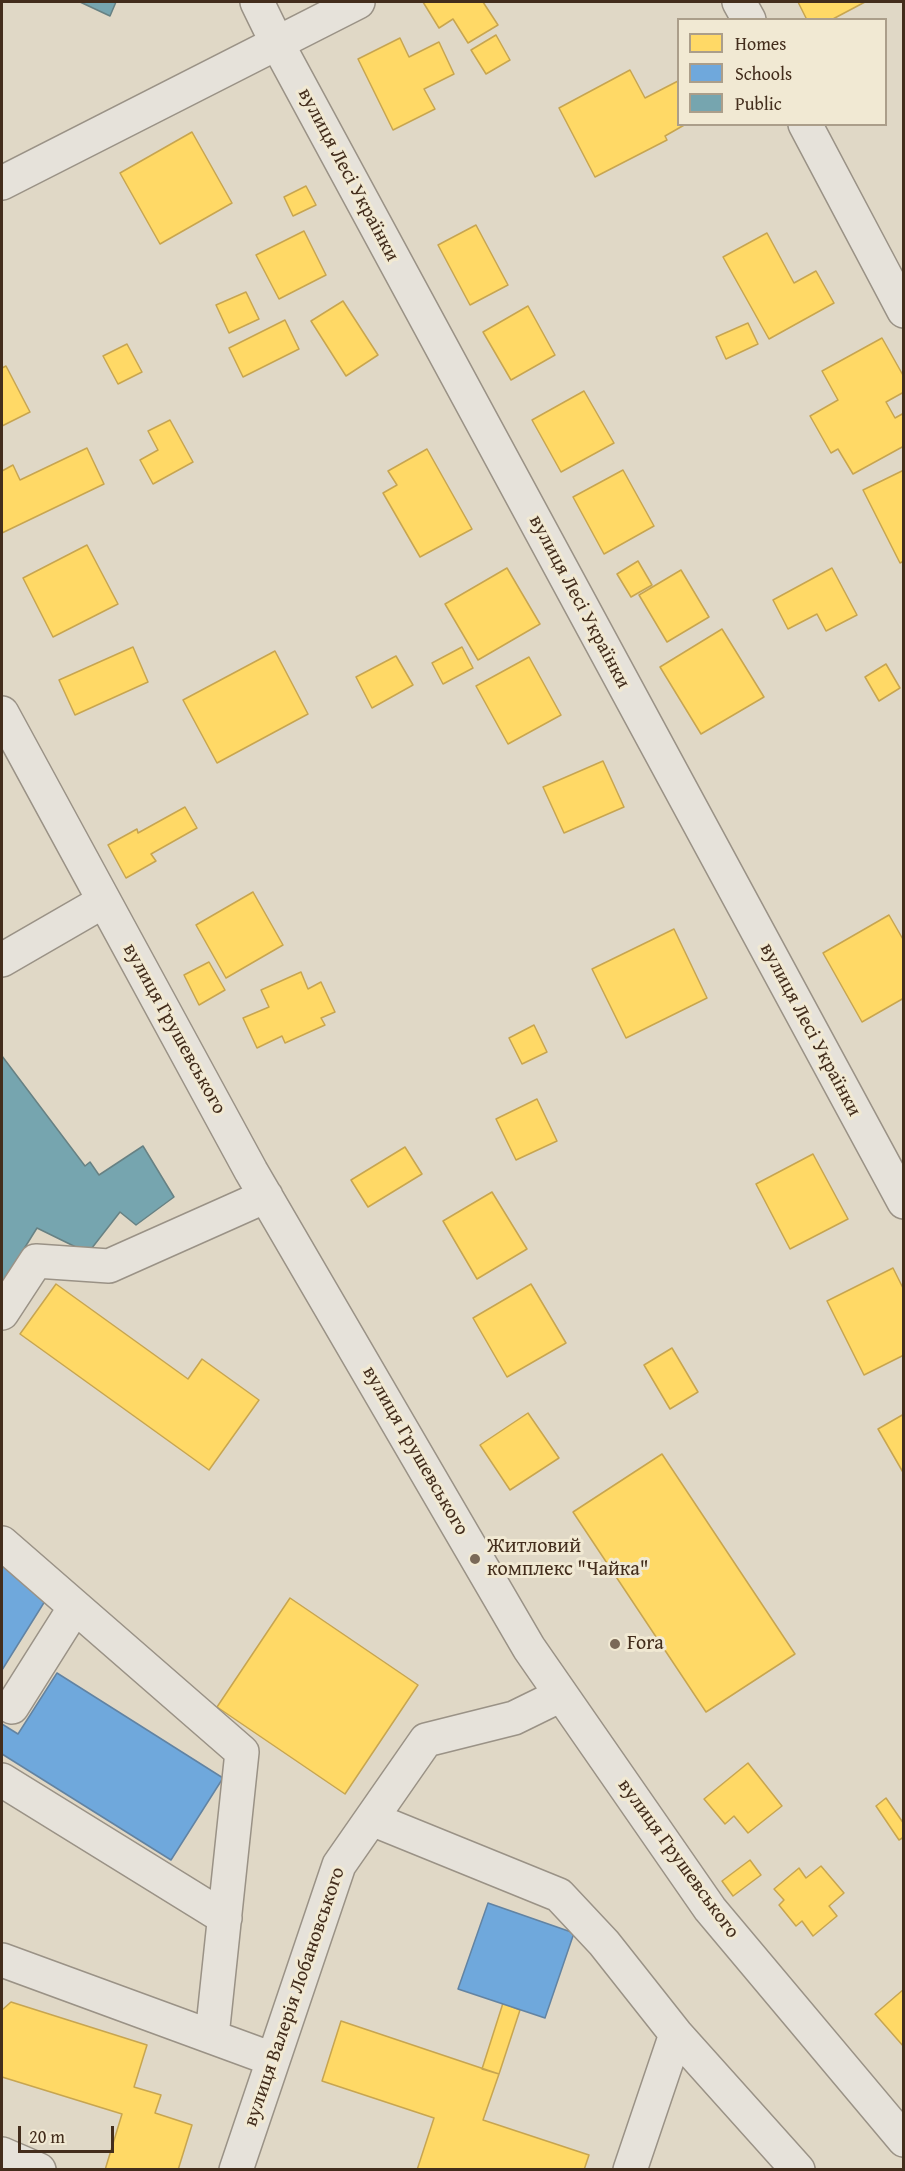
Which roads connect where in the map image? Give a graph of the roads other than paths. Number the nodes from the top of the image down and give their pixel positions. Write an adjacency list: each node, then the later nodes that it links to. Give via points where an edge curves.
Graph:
1 (257, 2): 5 (street, вулиця Лесі Українки)
2 (358, 2): 5 (street)
3 (740, 2): 4 (street)
4 (748, 18)
5 (277, 43): 7 (street); 13 (street, вулиця Лесі Українки)
6 (806, 126): 8 (street)
7 (2, 183)
8 (903, 311)
9 (2, 713): 10 (street, вулиця Грушевського)
10 (104, 901): 11 (street); 12 (street, вулиця Грушевського)
11 (2, 960)
12 (266, 1196): 14 (street, via 109,1266 36,1261); 17 (street, вулиця Грушевського, via 529,1648)
13 (903, 1202)
14 (2, 1313)
15 (2, 1543): 16 (street)
16 (75, 1607): 18 (street); 21 (street, via 242,1752)
17 (561, 1695): 20 (street, вулиця Валерія Лобановського, via 514,1718 426,1740); 26 (street, вулиця Грушевського, via 710,1909)
18 (12, 1707)
19 (2, 1780): 21 (street)
20 (372, 1819): 23 (street, via 559,1895 604,1943); 25 (street, вулиця Валерія Лобановського, via 339,1865)
21 (225, 1918): 24 (street)
22 (2, 1960): 24 (street)
23 (676, 2034): 30 (street); 31 (street)
24 (212, 2036): 25 (street)
25 (272, 2059): 29 (street, вулиця Валерія Лобановського)
26 (903, 2140)
27 (2, 2154): 28 (street)
28 (39, 2169)
29 (236, 2169)
30 (630, 2169)
31 (798, 2169)

